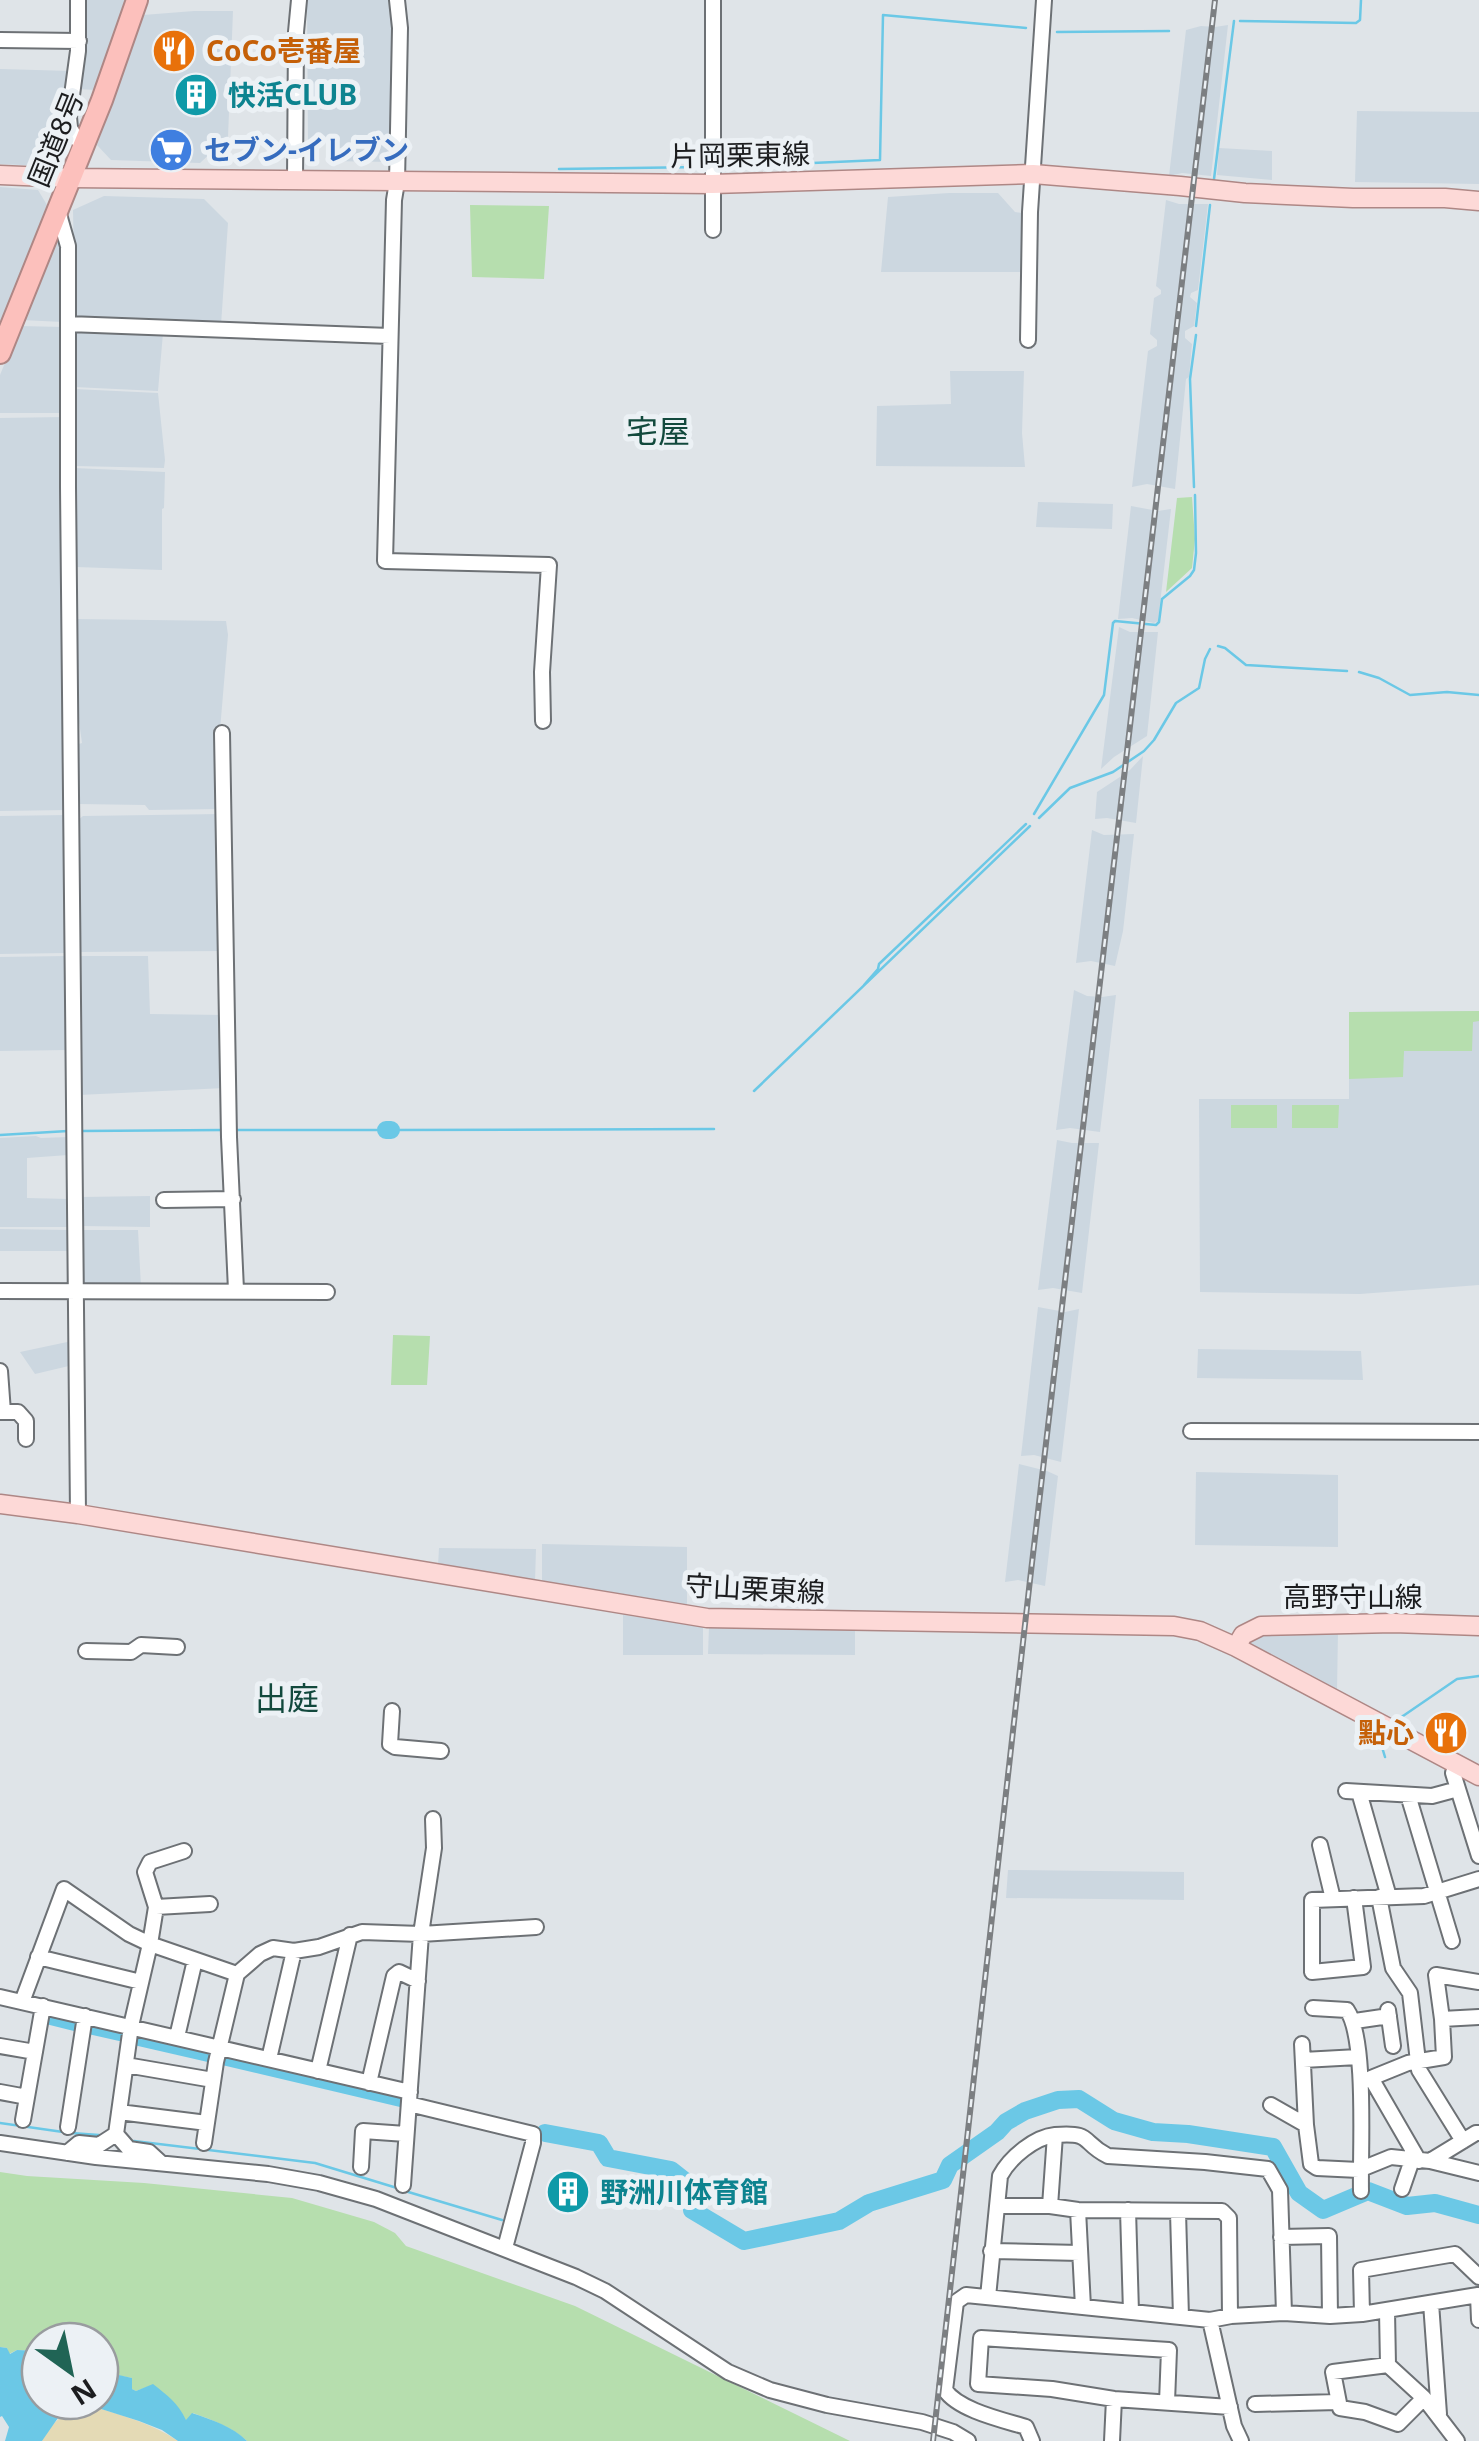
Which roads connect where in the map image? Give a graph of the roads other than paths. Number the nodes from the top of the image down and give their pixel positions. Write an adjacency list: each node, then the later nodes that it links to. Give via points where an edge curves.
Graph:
1 (78, 0): 8 (street)
2 (137, 0): 9 (highway, 国道8号)
3 (298, 0): 13 (street)
4 (397, 0): 14 (street)
5 (713, 0): 15 (street)
6 (1044, 0): 10 (street)
7 (0, 40): 8 (street)
8 (79, 41): 9 (street, via 69,117)
9 (83, 144): 12 (highway, 国道8号)
10 (1032, 174): 15 (main road, 片岡栗東線); 16 (main road, 片岡栗東線, via 1245,194); 21 (street)
11 (0, 175): 12 (main road, 片岡栗東線)
12 (71, 178): 13 (main road, 片岡栗東線); 17 (highway, 国道8号)
13 (296, 181): 14 (main road, 片岡栗東線)
14 (397, 182): 15 (main road, 片岡栗東線); 20 (street)
15 (712, 184): 18 (street)
16 (1479, 201)
17 (58, 209): 19 (street, via 68,246); 22 (highway, 国道8号)
18 (713, 230)
19 (68, 324): 20 (street); 29 (street)
20 (390, 336): 23 (street, via 385,561 549,566)
21 (1028, 340)
22 (0, 353)
23 (544, 721)
24 (222, 733): 25 (street)
25 (232, 1199): 26 (street); 27 (street)
26 (164, 1200)
27 (236, 1290): 29 (street); 30 (street)
28 (0, 1291): 29 (street)
29 (76, 1292): 37 (street)
30 (327, 1292)
31 (0, 1371): 32 (street)
32 (1, 1412): 35 (street, via 18,1412 26,1421)
33 (1191, 1431): 34 (street)
34 (1479, 1432)
35 (26, 1440)
36 (0, 1504): 37 (main road, 守山栗東線)
37 (78, 1514): 39 (main road, 守山栗東線, via 706,1618 1174,1626)
38 (1479, 1626): 39 (main road, 高野守山線, via 1261,1626)
39 (1236, 1646): 44 (main road, 守山栗東線)
40 (177, 1647): 41 (street)
41 (86, 1651)
42 (392, 1711): 43 (street, via 390,1744)
43 (441, 1751)
44 (1457, 1764): 45 (main road, 守山栗東線); 46 (street)
45 (1479, 1776)
46 (1458, 1789): 47 (street); 51 (street)
47 (1408, 1795): 53 (street); 54 (street, via 1352,1791)
48 (434, 1819): 60 (street)
49 (1320, 1845): 56 (street)
50 (184, 1851): 58 (street, via 150,1862 145,1872)
51 (1479, 1856)
52 (1479, 1880): 53 (street)
53 (1437, 1892): 54 (street); 62 (street)
54 (1384, 1897): 55 (street); 89 (street, via 1393,1968 1410,1993)
55 (1354, 1898): 56 (street); 56 (street, via 1363,1967 1312,1972 1312,1900)
56 (1333, 1899)
57 (210, 1904): 58 (street)
58 (156, 1907): 63 (street)
59 (536, 1927): 60 (street)
60 (422, 1934): 61 (street); 68 (street)
61 (350, 1935): 64 (street); 91 (street)
62 (1452, 1941)
63 (150, 1944): 65 (street, via 64,1890); 66 (street); 69 (street)
64 (294, 1951): 67 (street, via 274,1948); 87 (street)
65 (38, 1958): 69 (street); 72 (street)
66 (195, 1960): 67 (street); 80 (street)
67 (237, 1974): 84 (street)
68 (418, 1981): 93 (street, via 394,1976); 96 (street)
69 (141, 1982): 79 (street)
70 (1479, 1982): 77 (street, via 1436,1976)
71 (0, 1997): 72 (street)
72 (22, 2002): 73 (street)
73 (43, 2006): 75 (street); 85 (street)
74 (1313, 2008): 78 (street, via 1347,2010)
75 (85, 2016): 79 (street); 102 (street)
76 (1479, 2017): 77 (street)
77 (1442, 2019): 89 (street, via 1444,2058)
78 (1355, 2021): 83 (street, via 1389,2013); 86 (street)
79 (131, 2026): 80 (street); 90 (street)
80 (177, 2037): 84 (street)
81 (1302, 2044): 88 (street)
82 (0, 2046): 85 (street)
83 (1393, 2046)
84 (220, 2048): 87 (street); 92 (street)
85 (34, 2052): 95 (street)
86 (1358, 2058): 88 (street); 114 (street)
87 (269, 2059): 91 (street)
88 (1303, 2060): 101 (street)
89 (1418, 2061): 107 (street); 111 (street, via 1371,2078)
90 (126, 2066): 92 (street); 98 (street)
91 (318, 2071): 93 (street)
92 (213, 2080): 100 (street)
93 (368, 2083): 96 (street)
94 (0, 2092): 95 (street)
95 (27, 2096): 99 (street)
96 (409, 2098): 105 (street); 125 (street, via 533,2134)
97 (1272, 2105): 101 (street)
98 (119, 2112): 100 (street); 104 (street)
99 (23, 2120)
100 (207, 2123): 109 (street)
101 (1306, 2125): 114 (street, via 1317,2168)
102 (68, 2127)
103 (1479, 2133): 107 (street)
104 (116, 2134): 110 (street); 112 (street, via 129,2150 149,2152)
105 (406, 2134): 113 (street, via 363,2131); 116 (street)
106 (1056, 2135): 119 (street, via 1041,2136 1004,2168); 120 (street); 124 (street, via 1076,2133 1108,2156 1268,2169 1280,2190)
107 (1462, 2141): 111 (street)
108 (0, 2143): 110 (street)
109 (204, 2143)
110 (67, 2153): 112 (street)
111 (1420, 2161): 114 (street, via 1391,2158); 115 (street); 117 (street)
112 (162, 2164): 125 (street, via 319,2182)
113 (361, 2167)
114 (1360, 2168): 118 (street)
115 (1479, 2172)
116 (403, 2184)
117 (1402, 2189)
118 (1361, 2192)
119 (997, 2206): 120 (street); 126 (street)
120 (1050, 2206): 121 (street)
121 (1078, 2210): 122 (street); 127 (street)
122 (1128, 2210): 123 (street); 134 (street)
123 (1178, 2212): 137 (street, via 1222,2211 1229,2218); 139 (street)
124 (1281, 2237): 135 (street); 138 (street, via 1329,2236)
125 (505, 2248): 150 (street, via 601,2289 728,2372 770,2390 922,2422)
126 (992, 2251): 127 (street); 130 (street)
127 (1080, 2253): 132 (street)
128 (1479, 2277): 136 (street, via 1456,2254 1361,2270)
129 (1478, 2296): 131 (street); 141 (street)
130 (988, 2297): 132 (street); 151 (street, via 966,2295 956,2302 945,2390 951,2399 1026,2428)
131 (1432, 2303): 133 (street); 149 (street)
132 (1082, 2307): 134 (street)
133 (1387, 2311): 136 (street); 142 (street)
134 (1131, 2312): 139 (street)
135 (1284, 2313): 137 (street); 138 (street)
136 (1362, 2314): 138 (street)
137 (1230, 2316): 140 (street)
138 (1330, 2316)
139 (1181, 2317): 140 (street)
140 (1210, 2320): 148 (street)
141 (1479, 2320)
142 (1388, 2365): 144 (street); 146 (street, via 1333,2372)
143 (1114, 2398): 145 (street); 145 (street, via 978,2384 981,2338 1170,2350); 152 (street)
144 (1424, 2398): 146 (street, via 1398,2424); 149 (street)
145 (1167, 2402): 148 (street)
146 (1338, 2402): 147 (street)
147 (1255, 2404)
148 (1230, 2407): 153 (street)
149 (1439, 2415): 154 (street)
150 (968, 2441)
151 (1032, 2441)
152 (1112, 2441)
153 (1240, 2441)
154 (1458, 2441)

